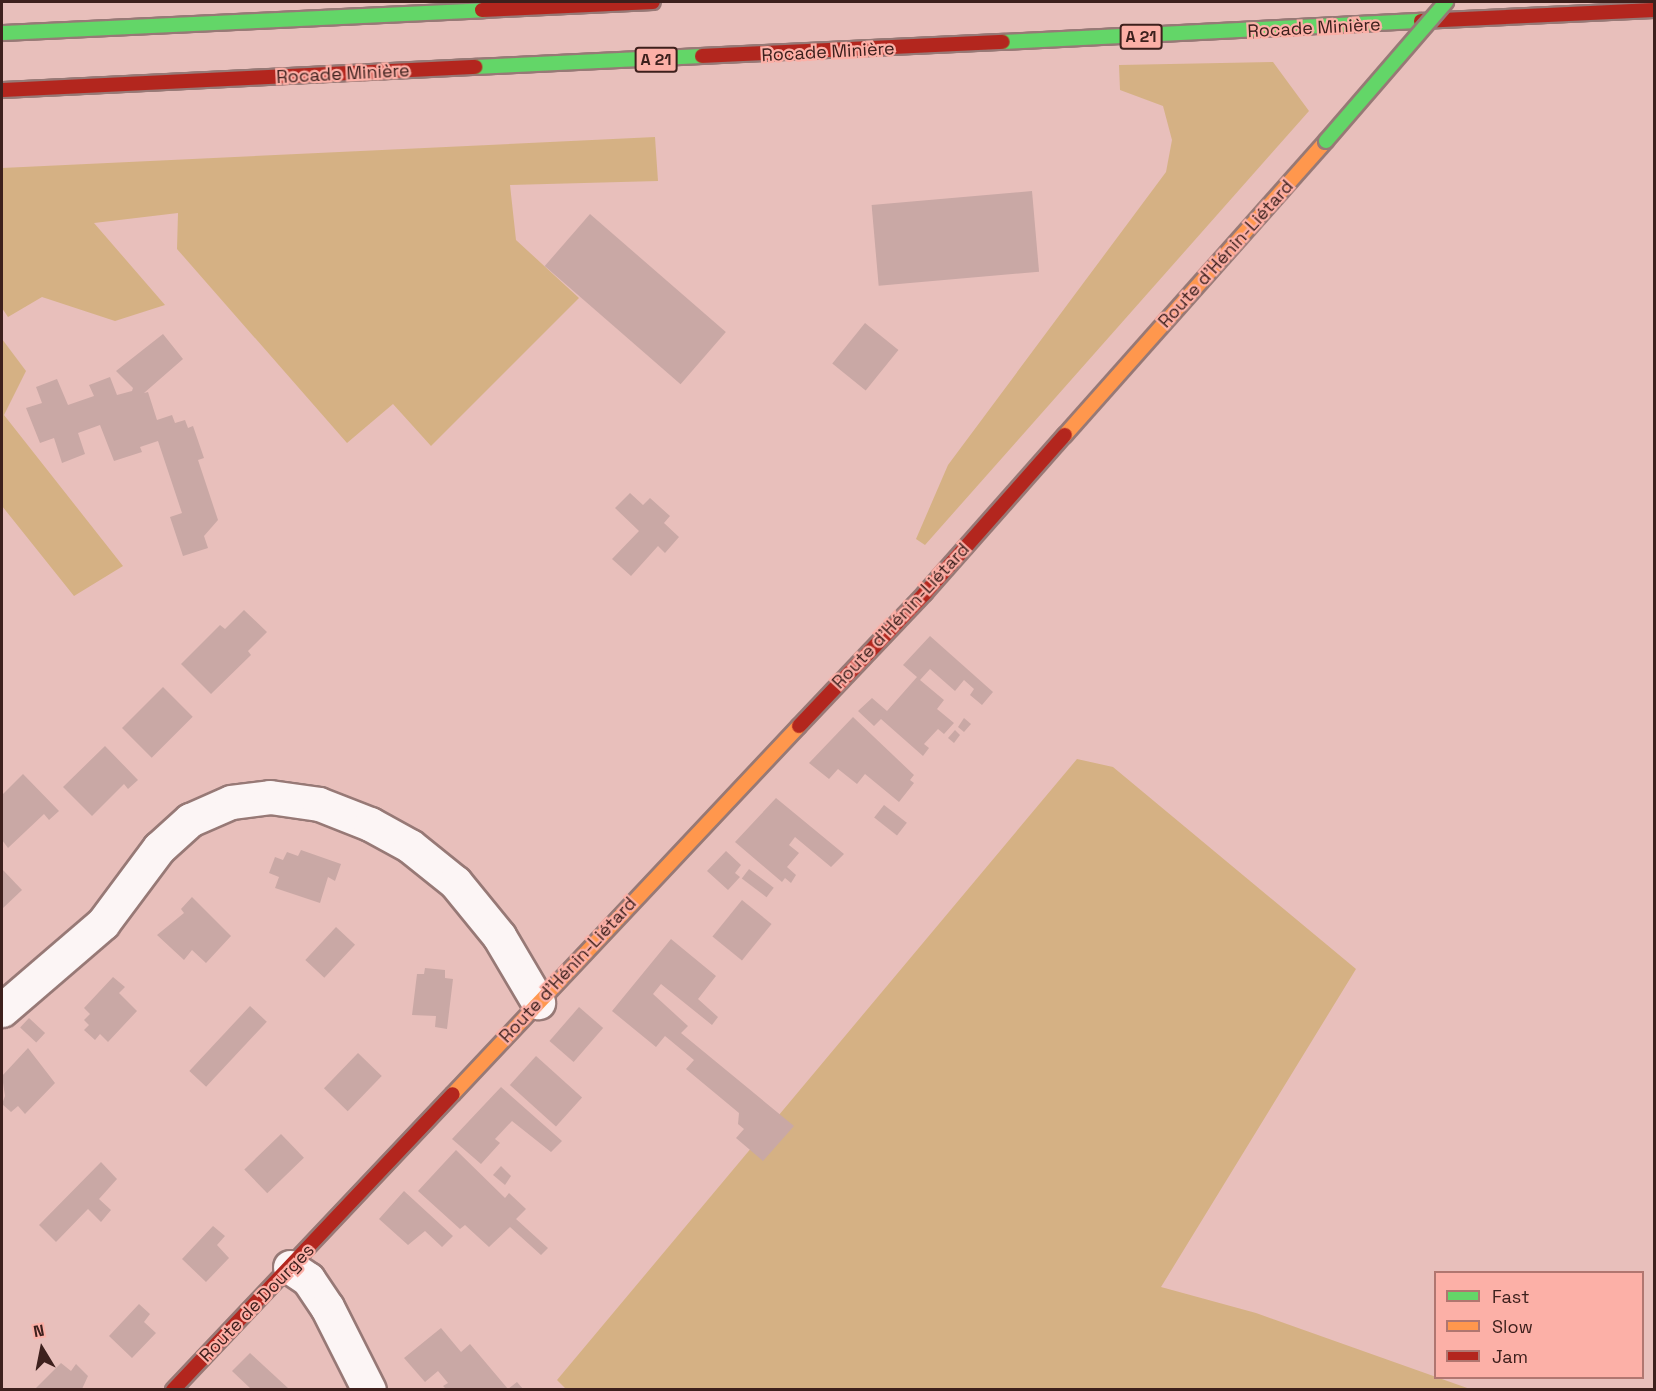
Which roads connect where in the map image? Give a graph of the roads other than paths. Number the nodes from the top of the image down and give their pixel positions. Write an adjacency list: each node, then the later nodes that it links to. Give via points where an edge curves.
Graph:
1 (653, 2): 4 (main road)
2 (1446, 2): 6 (main road, Route d'Hénin-Liétard, bridge, via 925,593)
3 (1654, 10): 5 (main road, Rocade Minière / A 21)
4 (2, 33)
5 (2, 90)
6 (538, 1002): 7 (street, via 499,936 455,882 410,846 370,824 319,804 270,797 231,802 190,820 159,848 103,923); 8 (main road, Route d'Hénin-Liétard)
7 (2, 1010)
8 (341, 1217): 9 (main road, Route de Dourges)
9 (290, 1267): 10 (main road, Route de Dourges); 11 (street, via 308,1279 327,1307)
10 (173, 1389)
11 (369, 1389)

